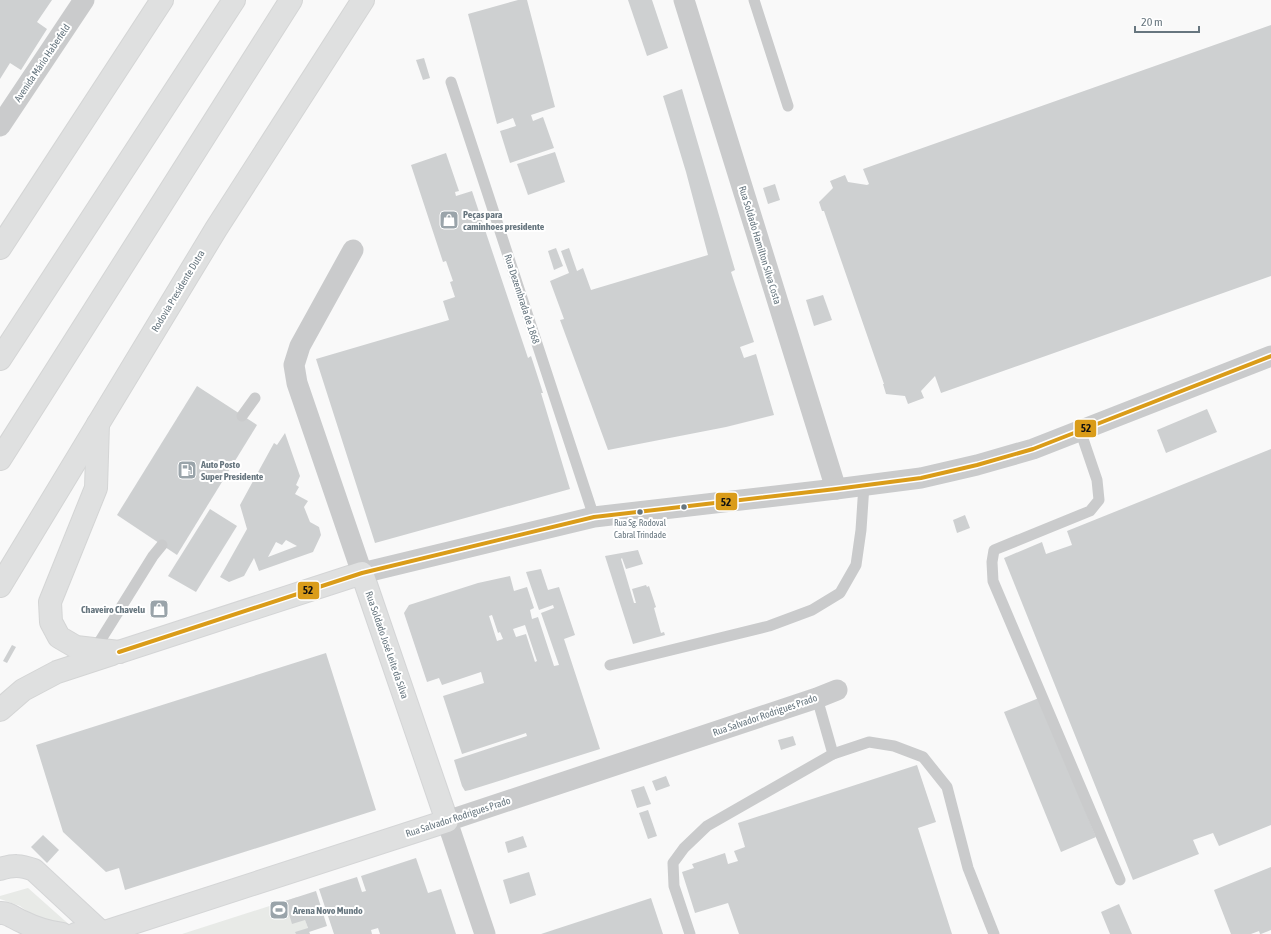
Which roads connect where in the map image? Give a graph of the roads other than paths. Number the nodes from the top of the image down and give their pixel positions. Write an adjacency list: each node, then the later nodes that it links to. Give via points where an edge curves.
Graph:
1 (84, 0): 10 (street, Avenida Mário Haberfeld)
2 (162, 0): 11 (main road)
3 (234, 0): 14 (main road)
4 (291, 0): 19 (main road)
5 (363, 0): 17 (main road, Rodovia Presidente Dutra, via 216,229)
6 (684, 0): 21 (street, Rua Soldado Hamílton Silva Costa)
7 (754, 0): 9 (lane)
8 (451, 82): 22 (lane, Rua Dezembrada de 1868)
9 (788, 106)
10 (0, 126)
11 (0, 248)
12 (354, 250): 24 (street, Rua Soldado José Leite da Silva, via 300,346 294,366 297,383)
13 (1271, 356): 18 (street)
14 (0, 359)
15 (255, 398): 16 (lane)
16 (242, 416)
17 (98, 423): 25 (main road, Rodovia Presidente Dutra); 26 (main road, via 96,488 50,602 51,622 59,637 76,647)
18 (1080, 430): 20 (street, via 977,465 921,478); 35 (lane, via 1097,480 1098,500 1090,510 994,550 993,581)
19 (0, 459)
20 (864, 486): 21 (street); 28 (lane, via 856,565 840,593 812,610 769,626)
21 (836, 489): 22 (street)
22 (594, 517): 24 (street)
23 (162, 544): 26 (lane)
24 (362, 573): 27 (main road); 33 (main road, Rua Soldado José Leite da Silva)
25 (0, 586)
26 (95, 649): 27 (main road)
27 (119, 652): 31 (main road, via 58,672 23,690)
28 (610, 665)
29 (837, 690): 30 (street, Rua Salvador Rodrigues Prado)
30 (817, 698): 32 (lane); 33 (street, Rua Salvador Rodrigues Prado)
31 (0, 710)
32 (833, 754): 42 (lane, via 707,826 684,848 673,863 674,886); 43 (lane, via 870,742 894,746 923,757 947,787 968,868)
33 (447, 821): 38 (main road, Rua Salvador Rodrigues Prado); 41 (street, Rua Soldado José Leite da Silva)
34 (0, 869): 38 (main road, via 22,866 34,870)
35 (1120, 880)
36 (0, 913): 37 (main road, via 4,912)
37 (26, 928): 39 (main road)
38 (102, 933): 40 (main road, Rua Salvador Rodrigues Prado)
39 (62, 934)
40 (76, 934)
41 (485, 934)
42 (690, 934)
43 (994, 934)

